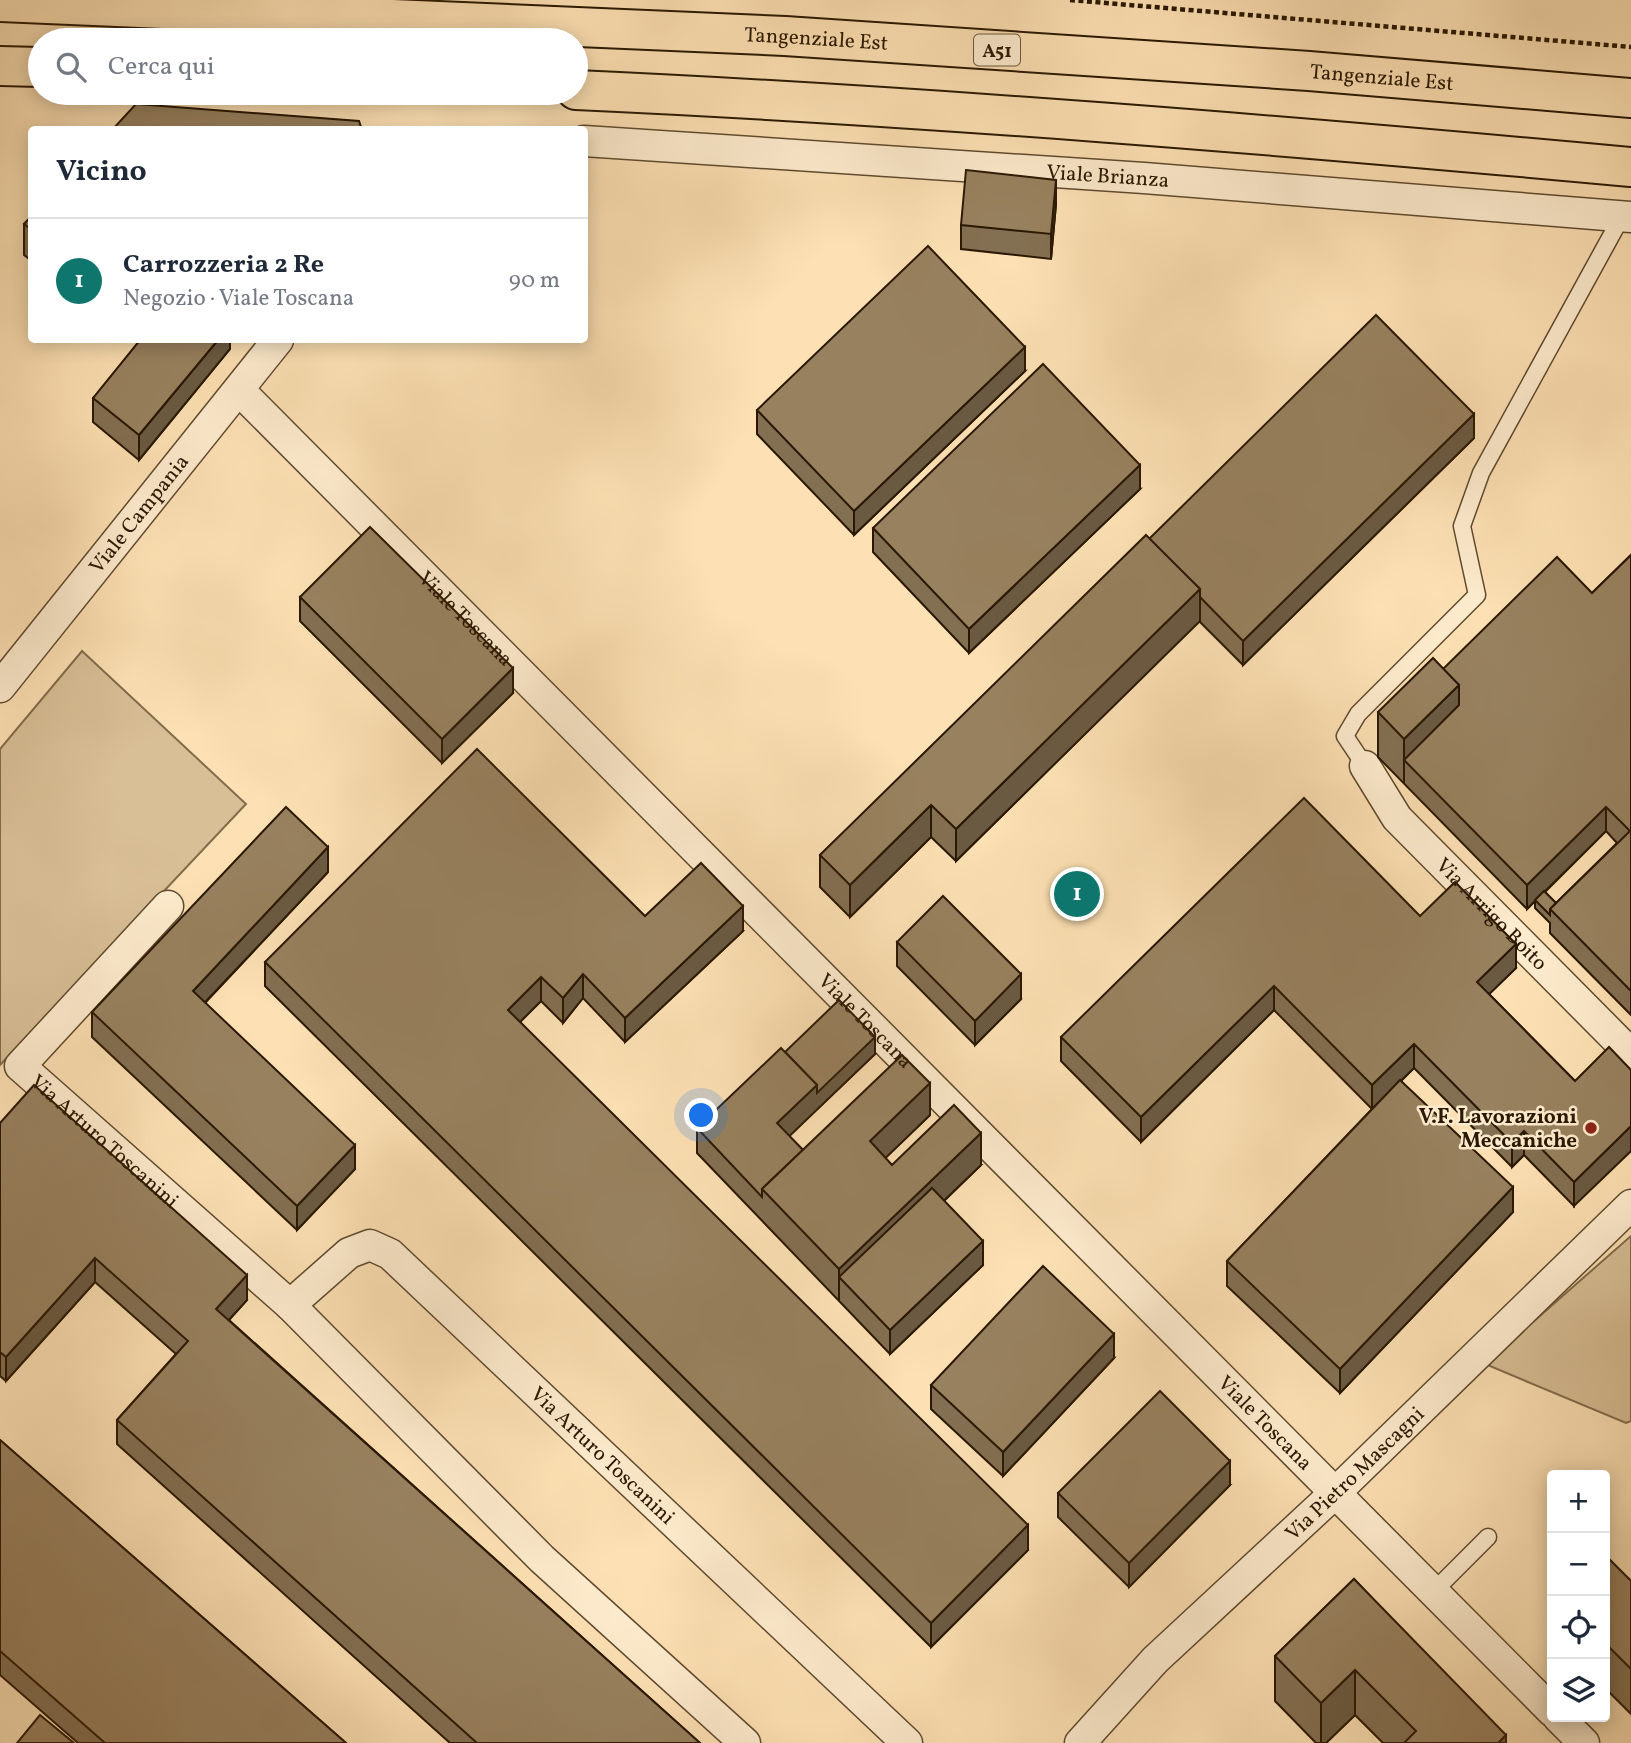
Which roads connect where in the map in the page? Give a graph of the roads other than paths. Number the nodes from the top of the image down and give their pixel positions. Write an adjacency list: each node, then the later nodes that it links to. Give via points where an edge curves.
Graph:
1 (0, 2): 5 (highway, Tangenziale Est / A51, via 785,36)
2 (0, 66): 3 (highway)
3 (28, 67)
4 (588, 91): 7 (highway, via 1258,133)
5 (1631, 98)
6 (588, 141): 8 (street, Viale Brianza)
7 (1631, 167)
8 (1627, 216): 12 (lane, via 1481,473 1462,526 1477,595 1359,714 1345,736)
9 (276, 343): 10 (street, Viale Campania)
10 (239, 390): 11 (street, Viale Campania); 17 (street, Viale Toscana)
11 (0, 687)
12 (1365, 766): 14 (street, Via Arrigo Boito, via 1397,818)
13 (168, 906): 16 (street, Via Arturo Toscanini, via 20,1066)
14 (1631, 1054)
15 (1631, 1205): 17 (street, Via Pietro Mascagni)
16 (290, 1305): 22 (street, Via Arturo Toscanini, via 542,1559); 23 (street, Via Arturo Toscanini, via 349,1253 370,1245 390,1254)
17 (1336, 1492): 19 (street, Viale Toscana); 24 (street, Via Pietro Mascagni, via 1155,1660)
18 (1488, 1537): 19 (lane)
19 (1434, 1591): 20 (street, Viale Toscana)
20 (1547, 1706)
21 (1563, 1722): 25 (street)
22 (745, 1743)
23 (907, 1743)
24 (1080, 1743)
25 (1584, 1743)

